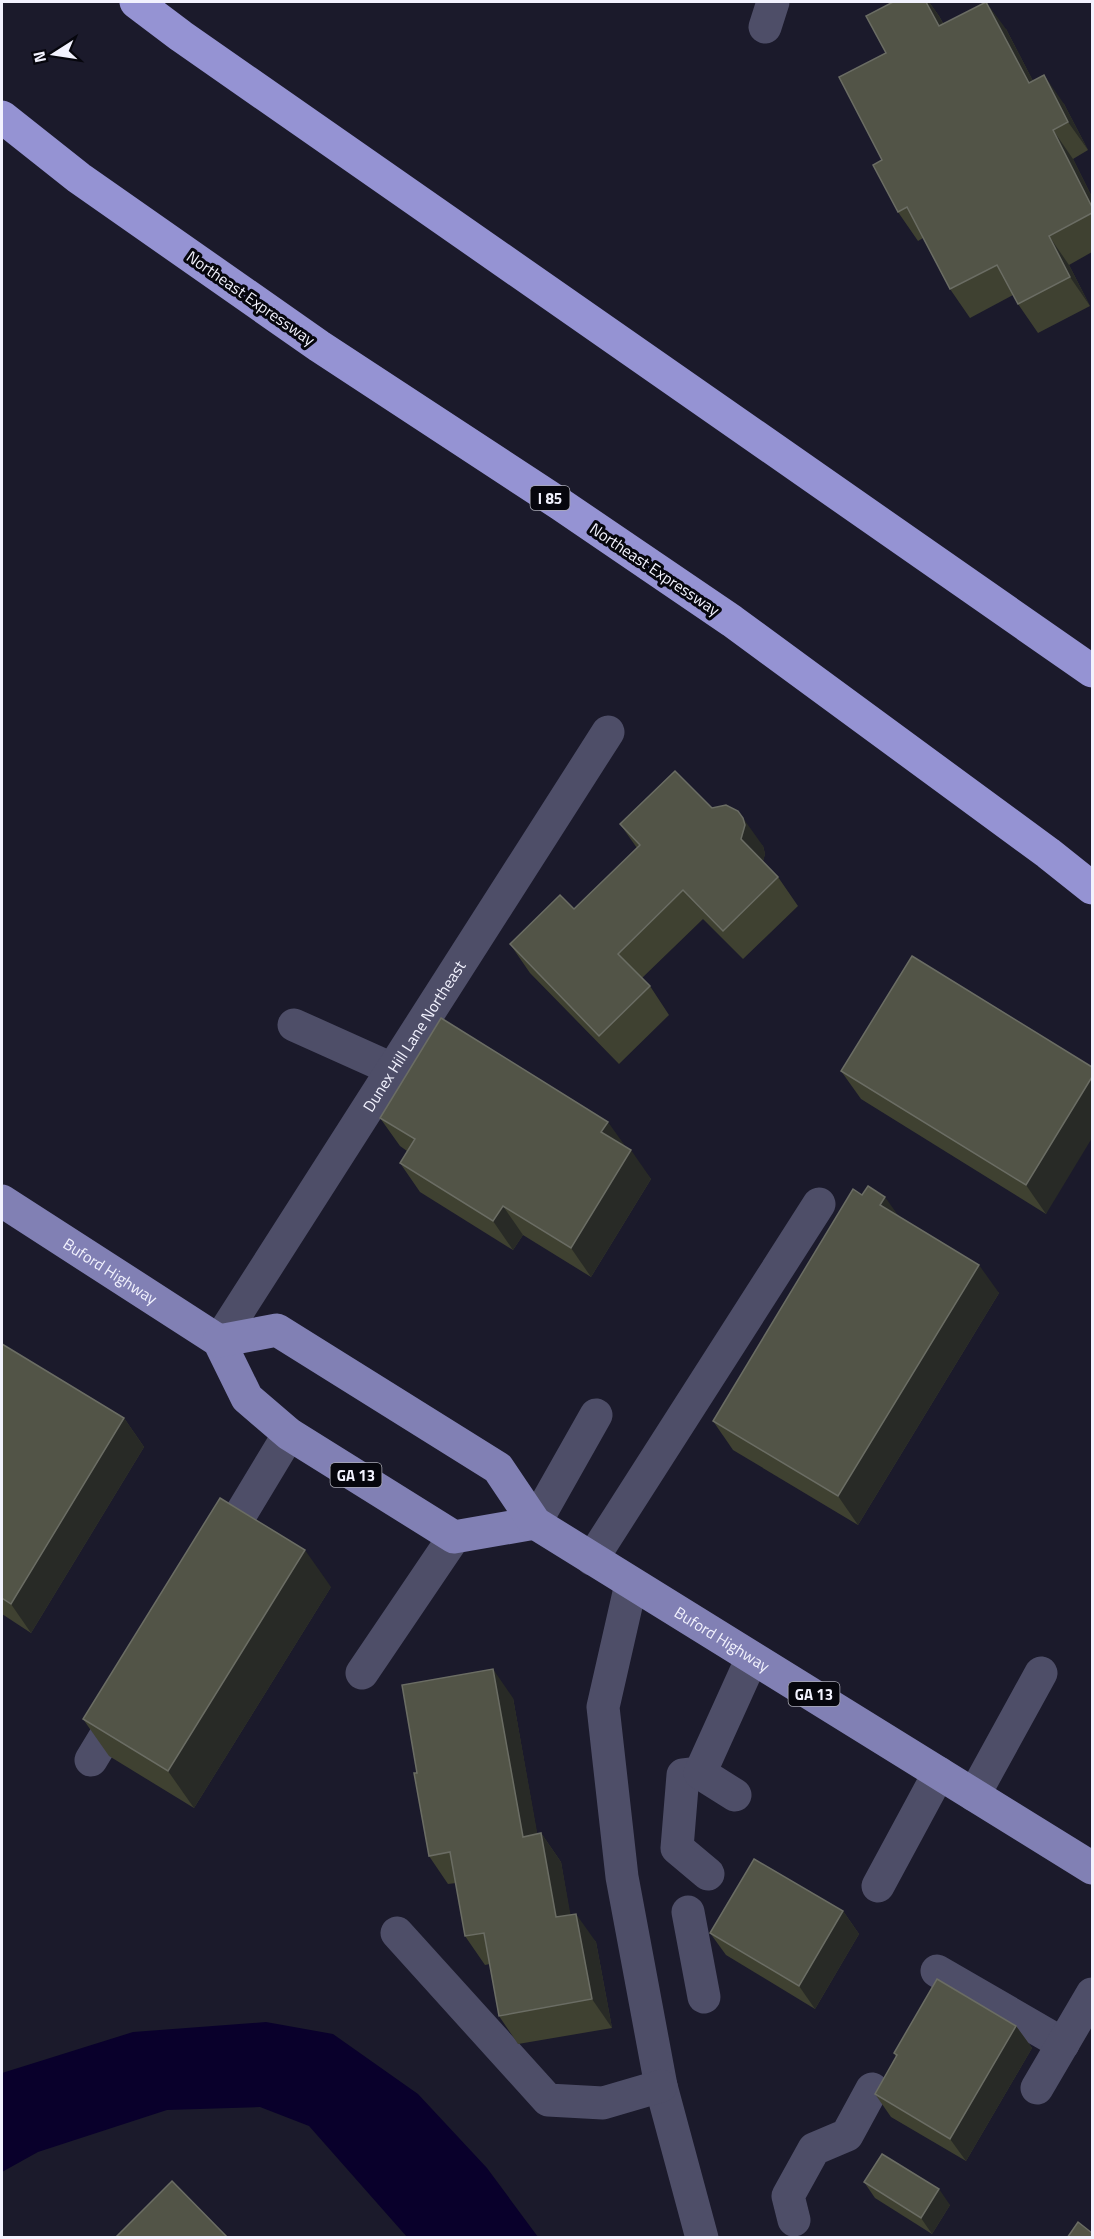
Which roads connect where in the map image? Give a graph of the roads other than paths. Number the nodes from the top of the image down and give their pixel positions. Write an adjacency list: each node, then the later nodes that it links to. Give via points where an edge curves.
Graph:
1 (136, 2): 3 (highway)
2 (2, 117): 5 (highway, Northeast Expressway / I 85, via 79,178 319,346 732,621)
3 (1092, 671)
4 (608, 732): 7 (street, Dunex Hill Lane Northeast)
5 (1092, 888)
6 (294, 1025): 7 (street)
7 (392, 1070): 10 (street, Dunex Hill Lane Northeast)
8 (2, 1202): 10 (main road, Buford Highway)
9 (819, 1204): 15 (street)
10 (219, 1341): 12 (main road, GA 13, via 247,1398); 13 (main road, Buford Highway / GA 13, via 276,1330 498,1468)
11 (597, 1415): 13 (street)
12 (289, 1434): 14 (main road, GA 13); 16 (street)
13 (535, 1523): 14 (main road); 15 (main road, Buford Highway / GA 13)
14 (454, 1537): 19 (street)
15 (592, 1559): 17 (main road, Buford Highway / GA 13)
16 (202, 1577)
17 (631, 1584): 18 (main road, Buford Highway / GA 13); 36 (street, via 603,1707 621,1877)
18 (752, 1658): 23 (street); 24 (main road, Buford Highway / GA 13)
19 (362, 1673)
20 (1041, 1673): 26 (street)
21 (140, 1679): 22 (street)
22 (91, 1761)
23 (700, 1773): 25 (street); 28 (street, via 683,1775 677,1848)
24 (939, 1773): 26 (main road, Buford Highway / GA 13); 29 (street)
25 (735, 1795)
26 (974, 1795): 27 (main road, Buford Highway / GA 13)
27 (1092, 1868)
28 (708, 1874)
29 (878, 1886)
30 (688, 1912): 34 (street)
31 (397, 1933): 36 (street, via 548,2100 603,2103)
32 (937, 1971): 35 (street)
33 (1092, 1995): 35 (street)
34 (704, 1997)
35 (1063, 2043): 37 (street)
36 (661, 2086): 40 (street)
37 (1037, 2088)
38 (872, 2089): 39 (street, via 847,2135 814,2149 788,2196)
39 (794, 2220)
40 (702, 2238)

